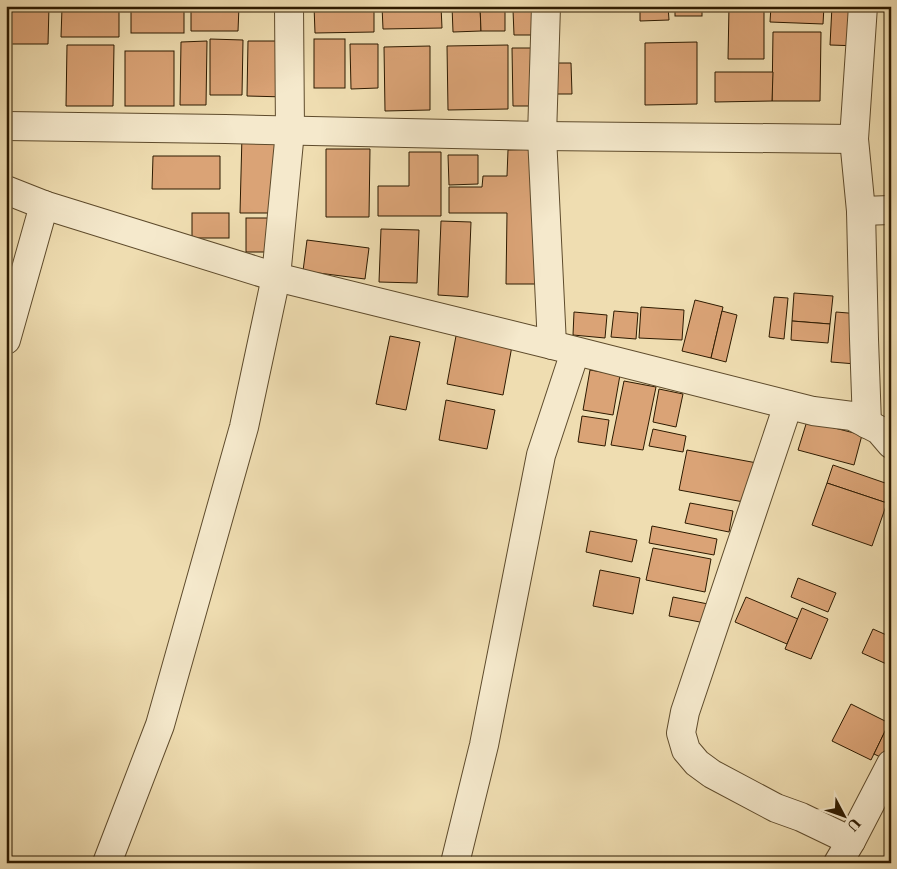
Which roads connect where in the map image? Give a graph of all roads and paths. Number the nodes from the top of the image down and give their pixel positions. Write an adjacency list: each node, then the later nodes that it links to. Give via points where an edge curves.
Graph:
1 (289, 6): 5 (street)
2 (546, 6): 6 (street)
3 (863, 6): 7 (street)
4 (6, 126): 5 (street)
5 (290, 131): 6 (street); 12 (street)
6 (542, 136): 7 (street); 14 (street)
7 (854, 139): 11 (street)
8 (6, 190): 9 (street)
9 (44, 205): 12 (street); 13 (street)
10 (891, 210): 11 (street)
11 (861, 211): 16 (street)
12 (276, 277): 14 (street); 20 (street, via 244,427 160,725)
13 (6, 340)
14 (564, 348): 15 (street); 21 (street, via 484,745)
15 (788, 405): 16 (street, via 852,416); 19 (street, via 684,712 681,733 686,750 696,763 776,808 801,817)
16 (867, 424): 17 (street, via 879,430)
17 (891, 444)
18 (891, 764): 19 (street)
19 (845, 852)
20 (107, 863)
21 (456, 863)

